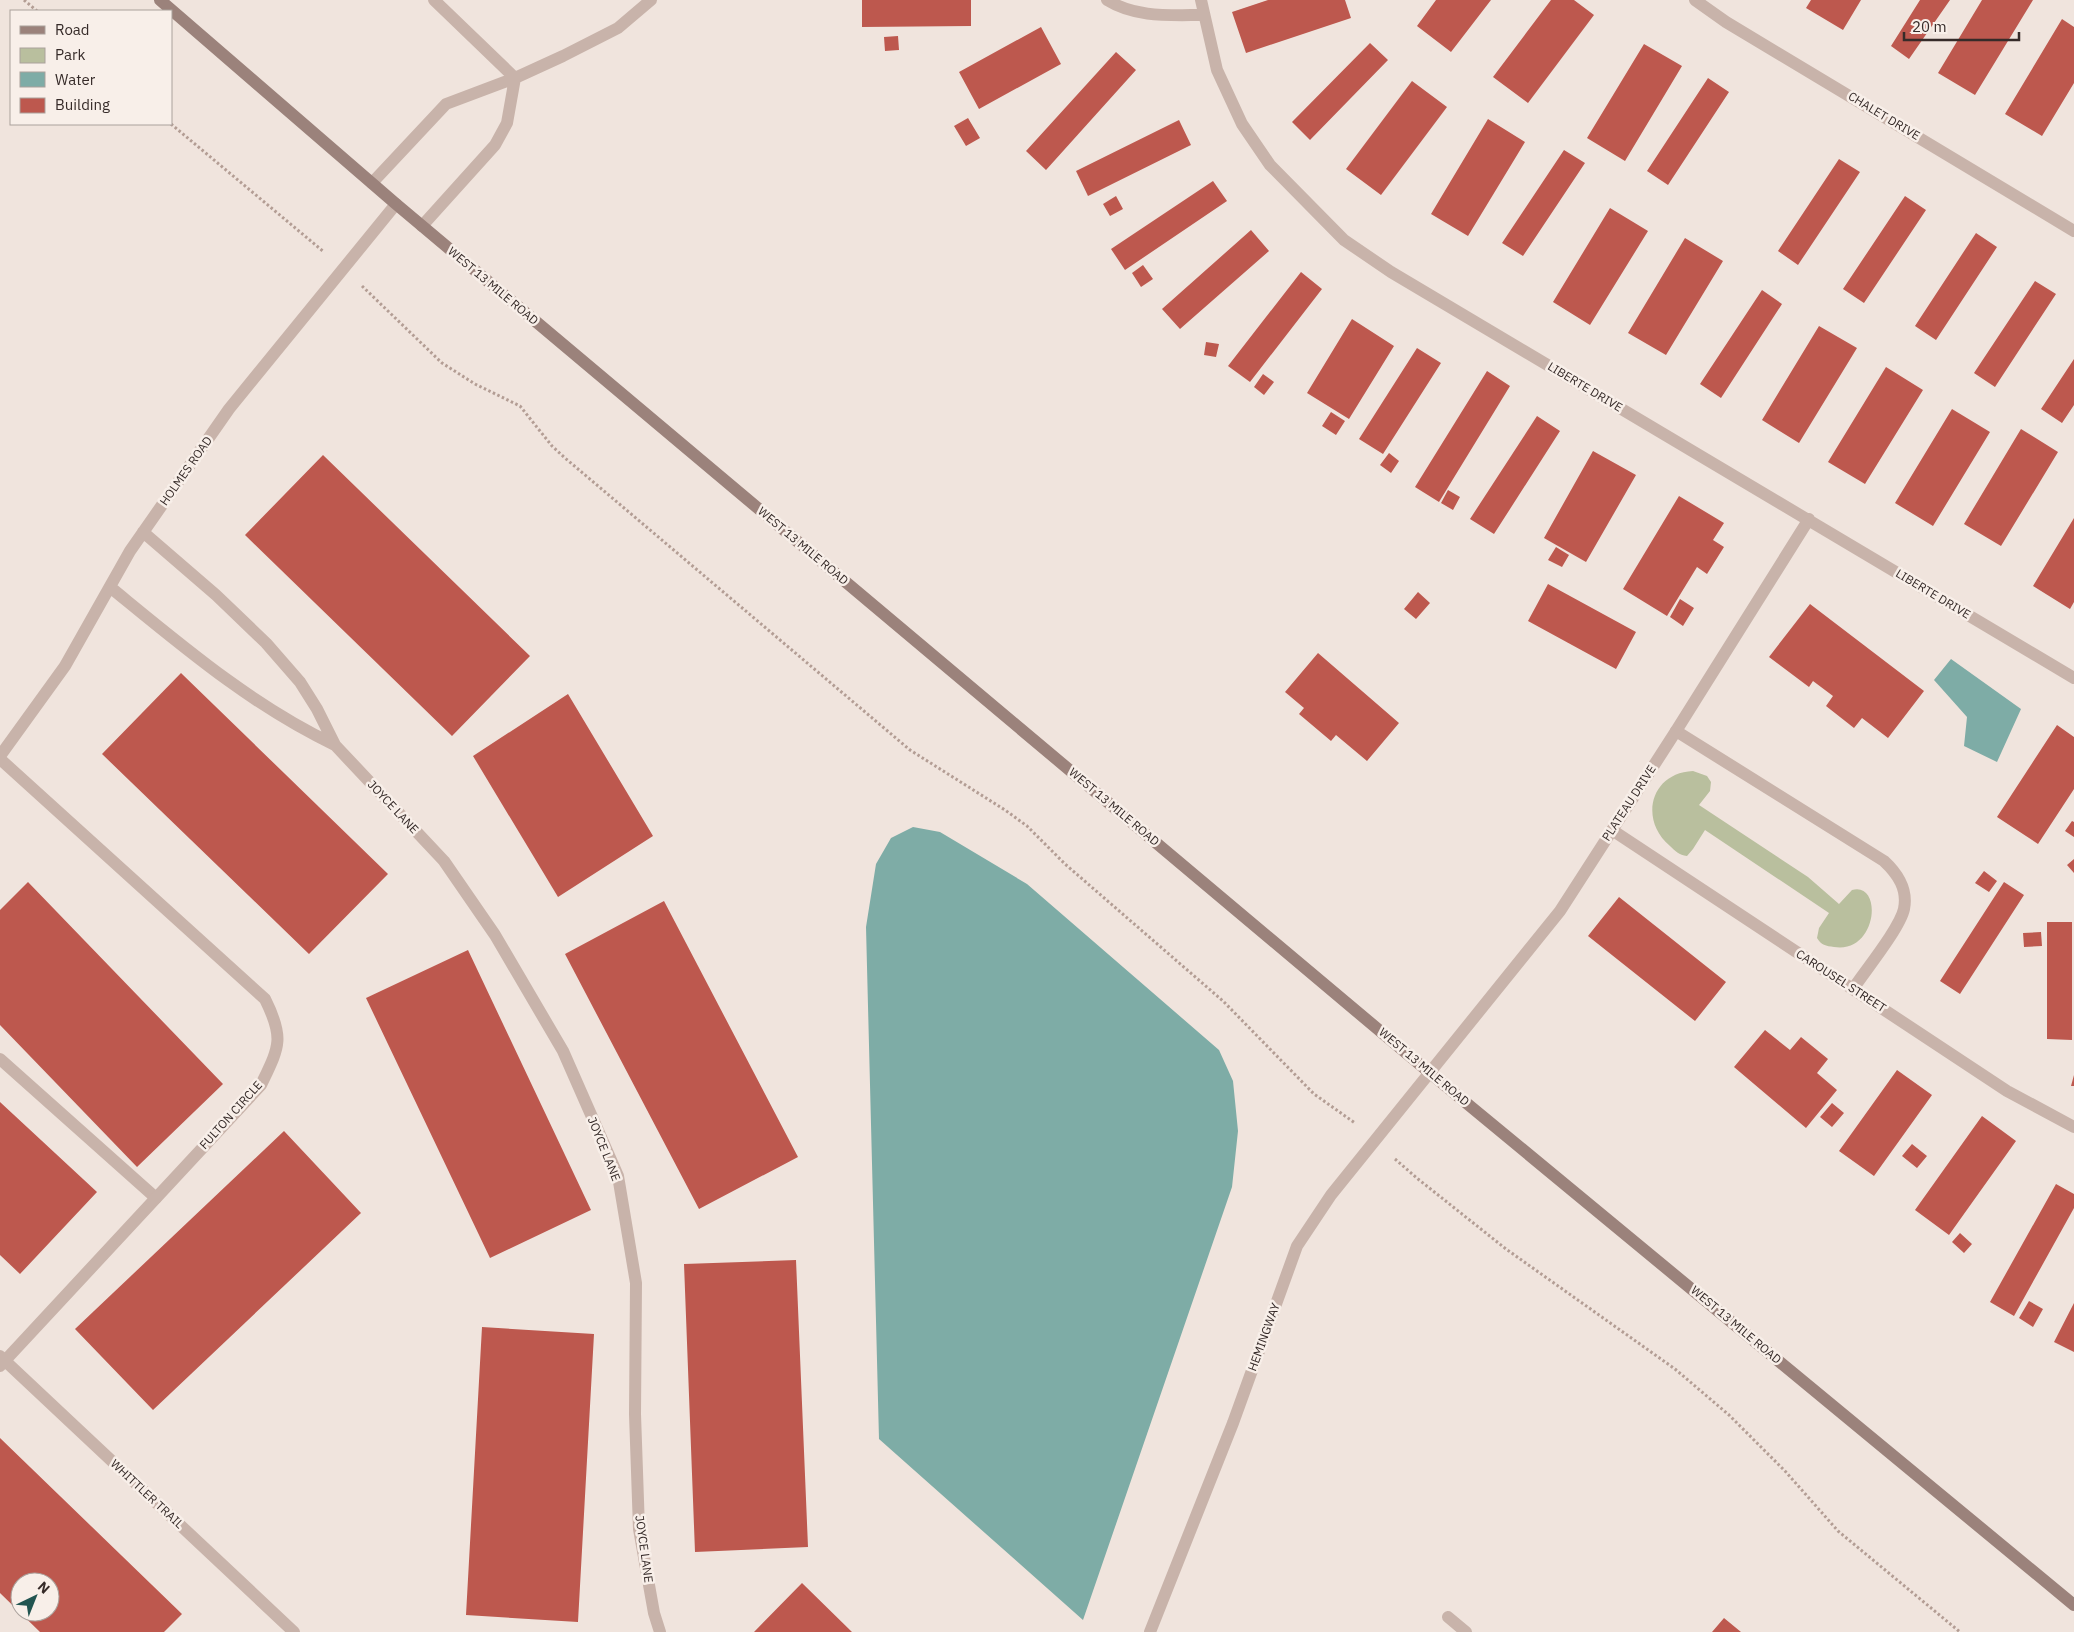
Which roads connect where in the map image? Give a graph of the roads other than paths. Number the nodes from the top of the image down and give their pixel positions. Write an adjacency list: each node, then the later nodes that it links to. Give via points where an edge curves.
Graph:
1 (160, 0): 8 (street, WEST 13 MILE ROAD)
2 (434, 0): 10 (street)
3 (651, 0): 10 (street, via 618,28)
4 (1108, 0): 9 (street, via 1122,9 1139,12)
5 (1201, 0): 9 (street, LIBERTE DRIVE)
6 (1695, 0): 14 (street, CHALET DRIVE, via 1726,22)
7 (172, 10): 11 (street, WEST 13 MILE ROAD)
8 (172, 10)
9 (1203, 15): 15 (street, LIBERTE DRIVE, via 1217,70 1242,124 1270,165 1344,240 1391,272)
10 (515, 78): 11 (street, via 446,104); 13 (street, via 508,123 495,144)
11 (372, 183): 12 (street, WEST 13 MILE ROAD)
12 (396, 204): 13 (street, WEST 13 MILE ROAD); 16 (street, HOLMES ROAD, via 229,409)
13 (422, 226): 25 (street, WEST 13 MILE ROAD)
14 (2074, 231)
15 (1809, 519): 18 (street, LIBERTE DRIVE); 19 (street, PLATEAU DRIVE)
16 (143, 532): 17 (street, HOLMES ROAD); 20 (street, JOYCE LANE, via 266,643 300,682 318,709)
17 (110, 587): 20 (street, JOYCE LANE, via 209,668 303,730); 21 (street, HOLMES ROAD, via 65,666)
18 (2074, 678)
19 (1676, 731): 22 (street, PLATEAU DRIVE); 23 (street, via 1884,861 1897,873 1904,890 1904,910)
20 (335, 745): 32 (street, JOYCE LANE, via 444,861 495,935 563,1051 618,1176 636,1283 635,1414 639,1528)
21 (0, 757): 27 (street, FULTON CIRCLE, via 265,999 277,1022 278,1050 260,1085)
22 (1612, 830): 23 (street, CAROUSEL STREET); 25 (street, PLATEAU DRIVE, via 1560,911)
23 (1854, 989): 26 (street, CAROUSEL STREET, via 2007,1091)
24 (0, 1059): 27 (street)
25 (1430, 1073): 29 (street, WEST 13 MILE ROAD); 33 (street, HEMINGWAY, via 1331,1195 1297,1246 1233,1423)
26 (2074, 1127)
27 (156, 1198): 28 (street, FULTON CIRCLE)
28 (2, 1361): 31 (street, WHITTLER TRAIL)
29 (2074, 1605)
30 (1448, 1617): 34 (street)
31 (294, 1632)
32 (660, 1632)
33 (1150, 1632)
34 (1466, 1632)

